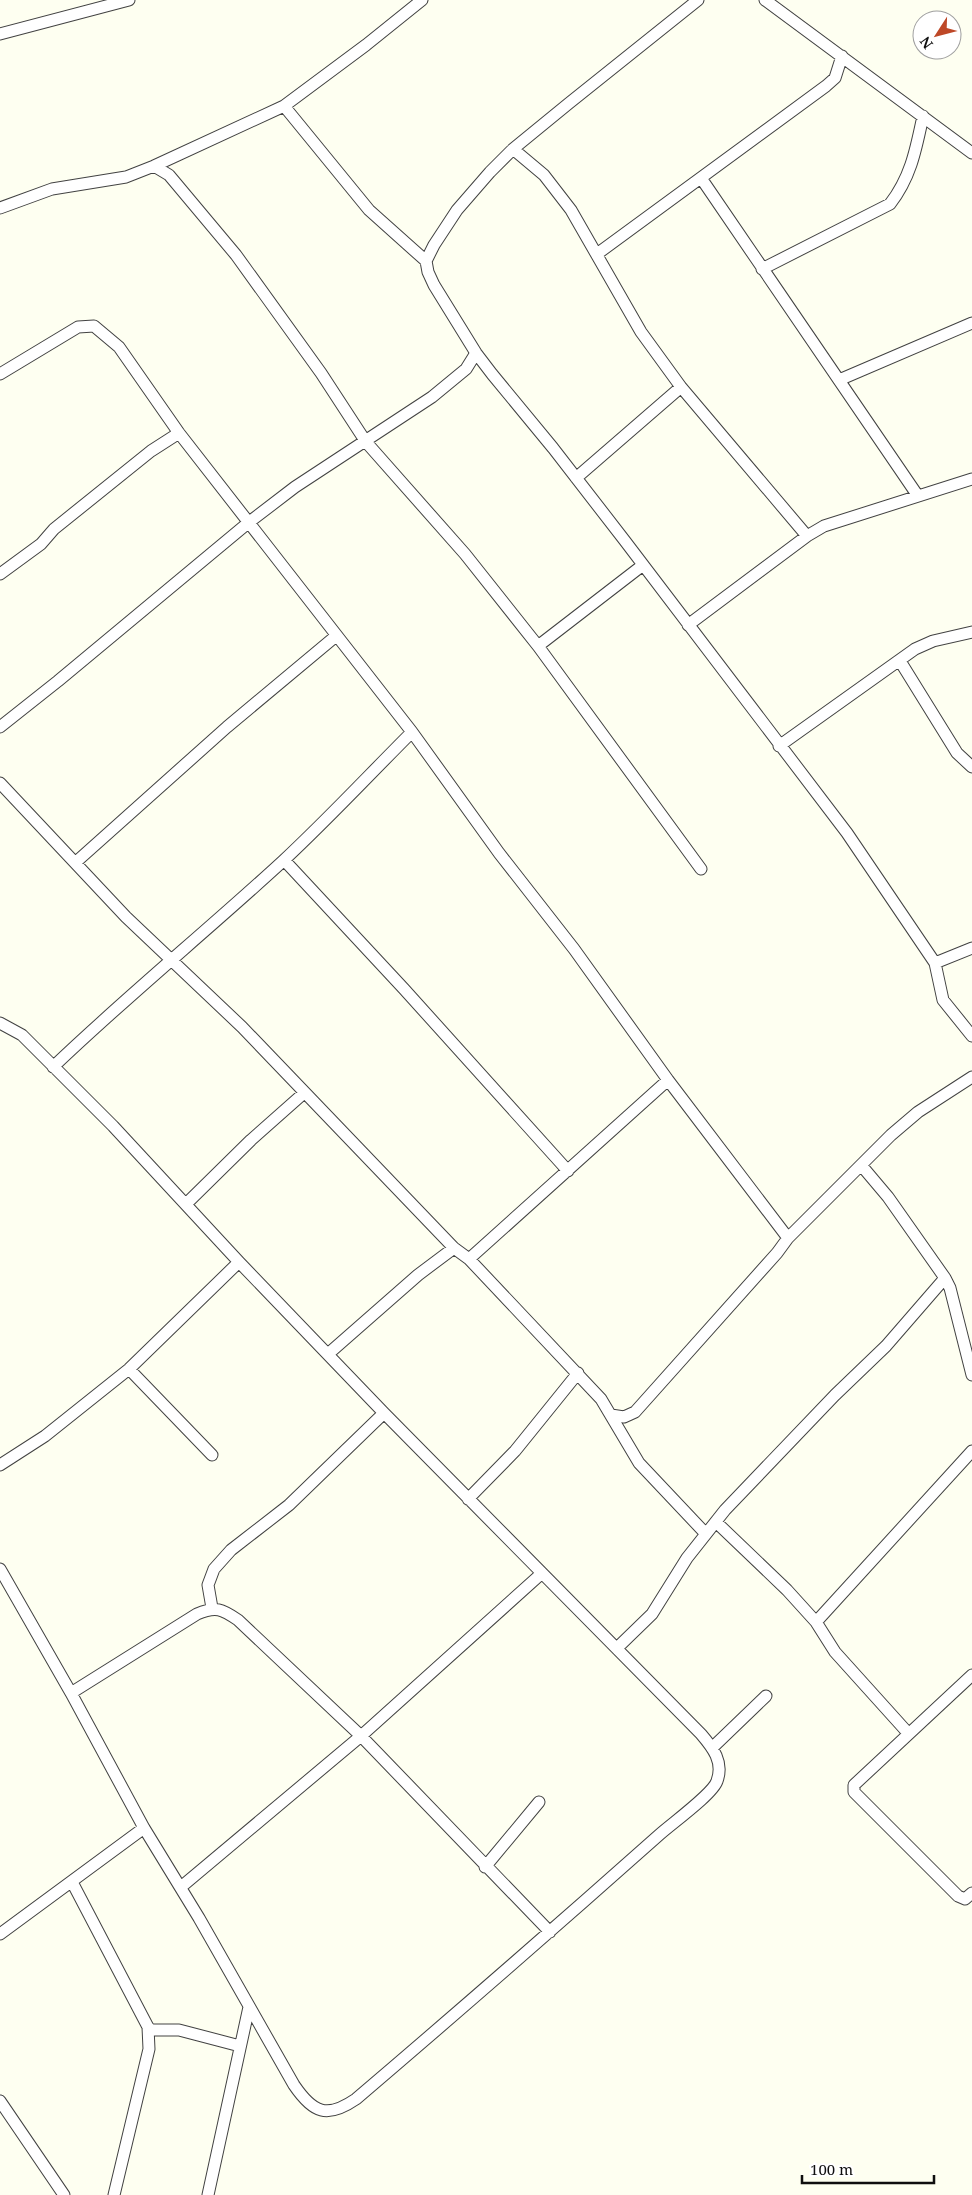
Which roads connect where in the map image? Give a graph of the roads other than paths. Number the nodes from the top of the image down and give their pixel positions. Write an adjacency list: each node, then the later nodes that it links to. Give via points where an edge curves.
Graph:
1 (129, 0): 5 (street)
2 (422, 0): 7 (street)
3 (698, 0): 9 (street)
4 (765, 0): 6 (street)
5 (0, 34)
6 (842, 56): 8 (street); 12 (street, via 835,78)
7 (284, 106): 11 (street); 15 (street, via 369,210)
8 (923, 116): 10 (street); 16 (street, via 902,188 890,204)
9 (513, 149): 14 (street, via 544,175 571,210); 15 (street, via 457,210)
10 (972, 153)
11 (154, 166): 13 (street, via 126,177 52,188); 23 (street, via 169,174 236,255 321,372)
12 (701, 178): 14 (street); 16 (street)
13 (0, 208)
14 (597, 254): 21 (street, via 641,332)
15 (426, 261): 18 (street, via 434,285)
16 (762, 269): 20 (street)
17 (972, 323): 20 (street)
18 (476, 352): 23 (street, via 466,368 432,397); 24 (street)
19 (0, 374): 22 (street, via 78,327 94,326 119,347)
20 (839, 380): 26 (street)
21 (681, 387): 24 (street); 28 (street)
22 (179, 433): 27 (street); 30 (street, via 136,463 54,529 41,544)
23 (366, 442): 27 (street, via 295,487); 34 (street, via 465,554)
24 (576, 478): 29 (street)
25 (972, 479): 26 (street)
26 (918, 496): 28 (street, via 834,522)
27 (248, 523): 33 (street); 36 (street)
28 (807, 536): 31 (street)
29 (643, 565): 31 (street); 34 (street)
30 (0, 574)
31 (688, 624): 38 (street)
32 (972, 632): 35 (street, via 933,641)
33 (336, 636): 37 (street); 42 (street, via 227,727)
34 (538, 646): 43 (street)
35 (900, 661): 38 (street); 39 (street, via 957,753)
36 (0, 727)
37 (412, 732): 41 (street); 51 (street)
38 (779, 746): 46 (street, via 847,833)
39 (972, 767)
40 (0, 782): 42 (street)
41 (284, 860): 45 (street); 54 (street)
42 (76, 862): 45 (street)
43 (702, 869)
44 (972, 948): 46 (street)
45 (171, 962): 49 (street, via 102,1019); 52 (street, via 242,1027)
46 (935, 963): 48 (street, via 943,1000)
47 (0, 1023): 49 (street, via 22,1036)
48 (972, 1036)
49 (53, 1067): 55 (street)
50 (972, 1077): 53 (street, via 918,1112)
51 (668, 1080): 54 (street); 56 (street)
52 (304, 1093): 55 (street); 57 (street)
53 (861, 1166): 56 (street); 60 (street, via 888,1197)
54 (568, 1171): 58 (street)
55 (186, 1204): 59 (street)
56 (788, 1238): 66 (street, via 635,1412 624,1417)
57 (454, 1248): 58 (street); 61 (street, via 418,1275)
58 (469, 1259): 63 (street)
59 (239, 1262): 61 (street); 62 (street)
60 (945, 1278): 64 (street); 71 (street, via 886,1346)
61 (328, 1354): 65 (street)
62 (129, 1369): 68 (street); 69 (street, via 45,1436)
63 (578, 1374): 66 (street); 70 (street, via 515,1452)
64 (972, 1375)
65 (384, 1413): 70 (street); 75 (street, via 289,1505 230,1550 214,1569 208,1585)
66 (611, 1415): 72 (street, via 639,1463)
67 (972, 1451): 76 (street)
68 (212, 1454)
69 (0, 1465)
70 (468, 1499): 74 (street)
71 (716, 1522): 72 (street); 76 (street)
72 (706, 1534): 77 (street, via 652,1614)
73 (0, 1569): 79 (street)
74 (541, 1574): 77 (street); 82 (street)
75 (212, 1608): 79 (street, via 197,1614); 82 (street, via 238,1620)
76 (816, 1622): 81 (street, via 836,1652)
77 (617, 1648): 83 (street)
78 (972, 1675): 81 (street)
79 (71, 1693): 85 (street)
80 (766, 1696): 83 (street)
81 (908, 1733): 89 (street, via 854,1785 854,1792 958,1896 965,1900)
82 (361, 1736): 86 (street); 88 (street)
83 (713, 1747): 91 (street, via 720,1764 717,1783)
84 (539, 1802): 86 (street)
85 (144, 1828): 87 (street); 88 (street)
86 (485, 1867): 91 (street)
87 (72, 1882): 90 (street); 93 (street)
88 (181, 1887): 92 (street)
89 (972, 1893)
90 (1, 1930)
91 (550, 1932): 92 (street, via 344,2108 321,2110 306,2103)
92 (249, 2007): 94 (street)
93 (148, 2027): 94 (street, via 151,2030 179,2030); 97 (street, via 149,2049)
94 (240, 2046): 98 (street)
95 (0, 2101): 96 (street)
96 (64, 2195)
97 (114, 2195)
98 (208, 2195)

